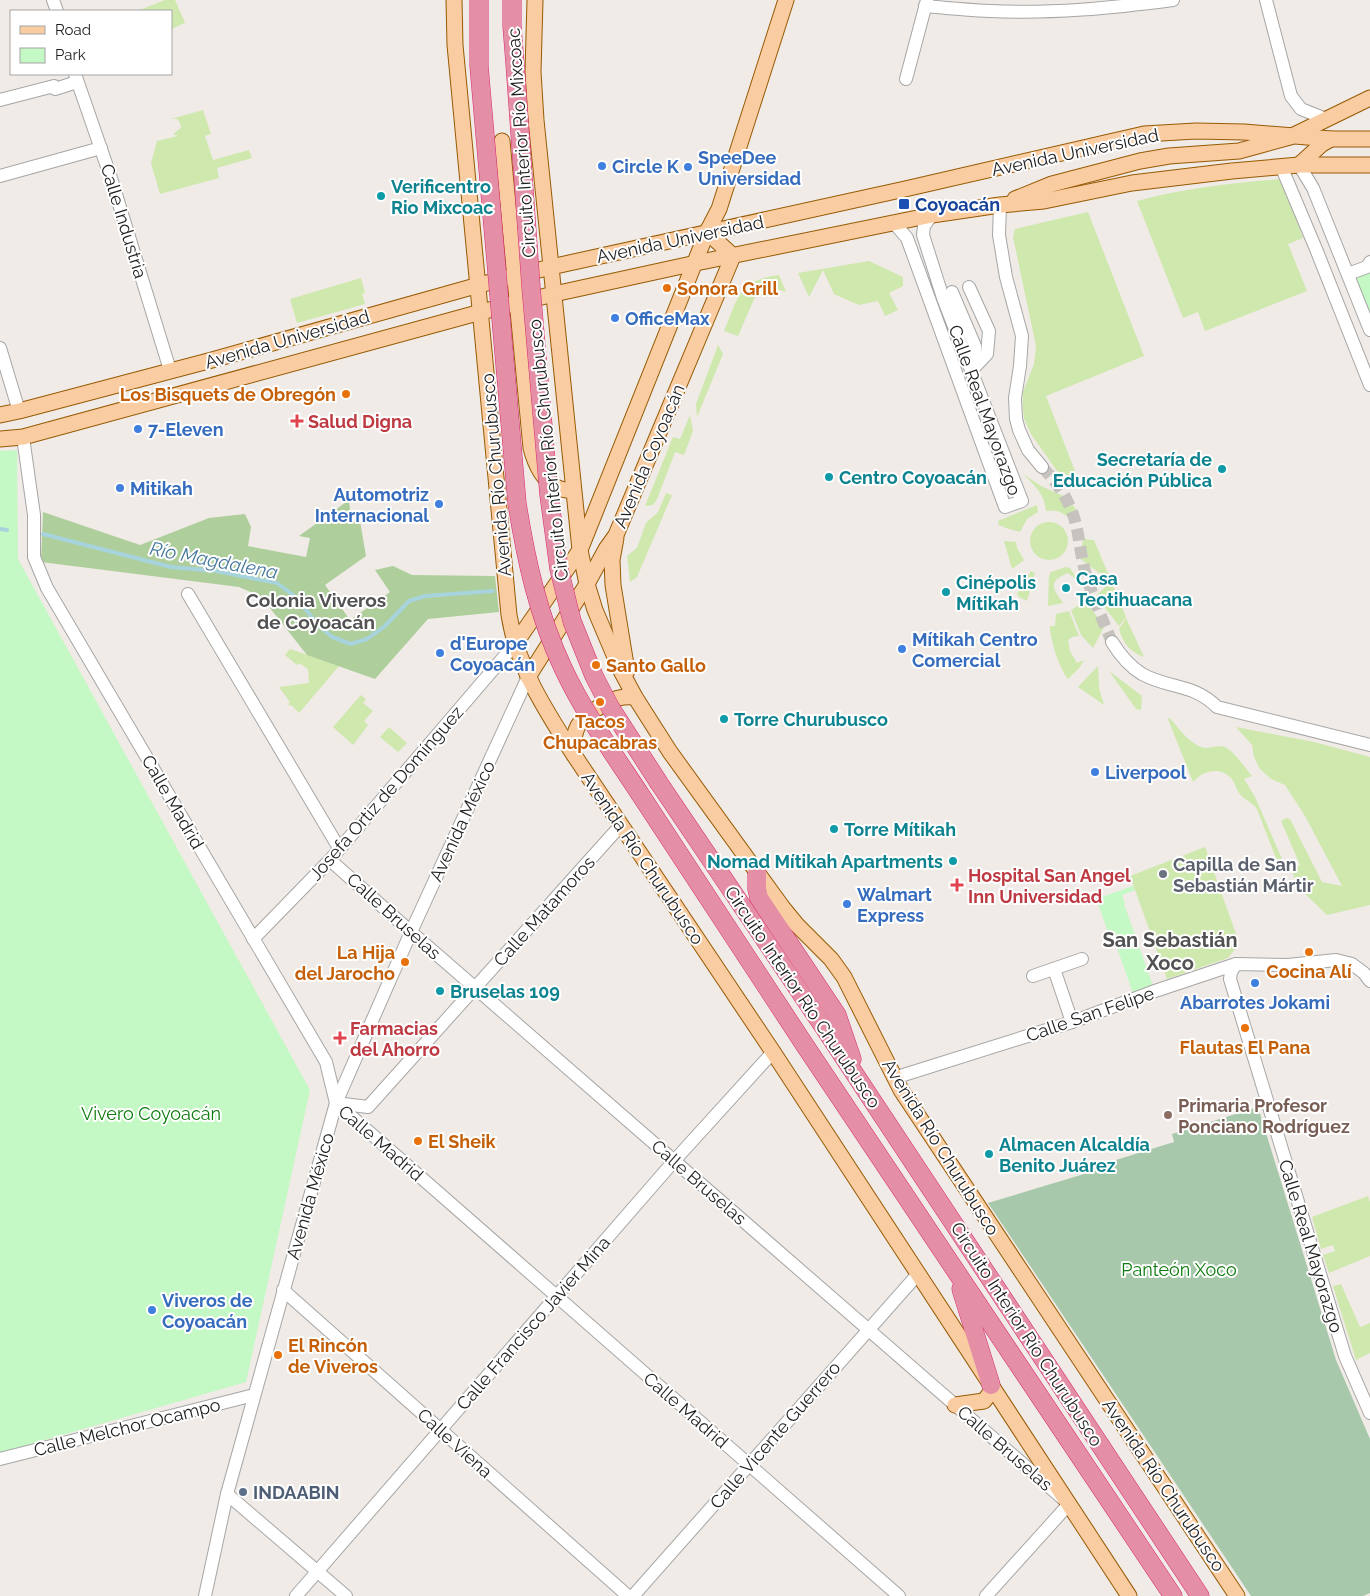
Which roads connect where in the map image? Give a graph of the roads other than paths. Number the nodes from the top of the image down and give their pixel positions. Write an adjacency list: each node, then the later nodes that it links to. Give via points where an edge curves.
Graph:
1 (454, 0): 13 (main road, Avenida Río Churubusco)
2 (479, 0): 39 (highway, Circuito Interior Río Mixcoac, bridge, via 480,66)
3 (512, 0): 36 (highway, Circuito Interior Río Mixcoac, bridge)
4 (535, 0): 15 (main road, Avenida Río Churubusco, via 533,72)
5 (786, 0): 28 (main road, Avenida Coyoacán, via 719,209)
6 (1173, 0): 8 (street, via 1038,11 990,11)
7 (1266, 0): 14 (street, via 1291,96 1301,109)
8 (926, 3): 10 (street)
9 (75, 76): 12 (street, via 77,82); 20 (street, Calle Industria)
10 (906, 79)
11 (1370, 98): 14 (main road)
12 (0, 100)
13 (462, 119): 19 (main road, via 482,138); 35 (main road, Avenida Río Churubusco)
14 (1326, 119): 16 (main road)
15 (536, 120): 19 (main road, via 524,134); 32 (main road, Avenida Río Churubusco)
16 (1290, 137): 17 (main road, Avenida Universidad); 25 (main road, via 1239,151 1140,161 1052,184); 28 (main road, Avenida Universidad, via 1205,131 1144,134)
17 (1331, 139): 18 (main road, Avenida Universidad); 21 (main road)
18 (1370, 139)
19 (502, 141): 34 (main road)
20 (101, 148): 24 (street); 46 (street, Calle Industria)
21 (1299, 164): 22 (main road, Avenida Universidad); 23 (main road, Avenida Universidad); 33 (street, via 1313,188)
22 (1370, 165)
23 (1281, 166): 25 (main road, Avenida Universidad, via 1132,183 1044,201); 47 (street)
24 (0, 176)
25 (1000, 205): 26 (main road, Avenida Universidad); 52 (street, Calle Real Mayorazgo, via 999,235 1006,277 1022,336 1015,398 1016,419 1028,450)
26 (932, 215): 27 (main road, Avenida Universidad); 40 (street, Calle Real Mayorazgo, via 924,226 923,235)
27 (894, 223): 29 (main road, Avenida Universidad); 40 (street, Calle Real Mayorazgo, via 906,235)
28 (707, 232): 29 (main road); 31 (main road, Avenida Coyoacán); 32 (main road, Avenida Universidad)
29 (733, 256): 31 (main road, Avenida Universidad); 54 (main road, Avenida Coyoacán)
30 (1370, 262): 33 (street, via 1367,267)
31 (696, 263): 38 (main road, Avenida Universidad); 55 (main road, Avenida Coyoacán)
32 (551, 267): 34 (main road, Avenida Universidad); 38 (main road, Avenida Río Churubusco)
33 (1348, 274): 43 (street)
34 (516, 276): 35 (main road, Avenida Universidad); 41 (main road)
35 (479, 285): 42 (main road, Avenida Río Churubusco); 46 (main road, Avenida Universidad)
36 (532, 287): 79 (highway, Circuito Interior Río Churubusco, bridge, via 549,495 559,568 564,595 594,676 610,707 659,782)
37 (969, 287): 45 (street, via 990,331 987,354)
38 (554, 294): 41 (main road, Avenida Universidad); 53 (main road, Avenida Río Churubusco)
39 (498, 295): 82 (highway, Circuito Interior Río Churubusco, bridge, via 523,540 547,631 567,676 640,794)
40 (942, 298): 45 (street, Calle Real Mayorazgo); 45 (street, Calle Real Mayorazgo, via 1005,507 1022,501)
41 (518, 303): 42 (main road, Avenida Universidad); 53 (main road, via 531,448 542,473 554,486)
42 (481, 312): 50 (main road, Avenida Universidad); 59 (main road, Avenida Río Churubusco)
43 (1370, 330)
44 (0, 348): 48 (street)
45 (974, 368)
46 (170, 370): 48 (main road, Avenida Universidad)
47 (1370, 385)
48 (19, 411): 49 (main road, Avenida Universidad)
49 (0, 415)
50 (23, 437): 51 (main road, Avenida Universidad); 69 (street, Calle Madrid, via 34,515 36,562 48,588)
51 (0, 439)
52 (1042, 466)
53 (573, 491): 55 (main road, Avenida Río Churubusco)
54 (616, 535): 56 (main road, Avenida Coyoacán); 61 (main road, via 612,585)
55 (580, 550): 56 (main road, Avenida Río Churubusco); 59 (main road, Avenida Coyoacán)
56 (587, 584): 60 (main road, Avenida Coyoacán); 61 (main road, Avenida Río Churubusco, via 595,610)
57 (188, 594): 65 (street)
58 (1112, 642): 62 (street, via 1141,673 1192,690 1217,707)
59 (515, 644): 60 (main road, Avenida Río Churubusco); 65 (street, Josefa Ortiz de Domínguez)
60 (528, 677): 63 (main road, Avenida Río Churubusco); 68 (street, Avenida México)
61 (632, 693): 63 (main road, via 616,698 583,718 576,731); 67 (main road, Avenida Río Churubusco)
62 (1370, 745)
63 (574, 755): 64 (main road, Avenida Río Churubusco)
64 (621, 825): 75 (street, Calle Matamoros); 77 (main road, Avenida Río Churubusco)
65 (339, 848): 66 (street, Josefa Ortiz de Domínguez)
66 (330, 860): 68 (street, Calle Bruselas); 69 (street, Josefa Ortiz de Domínguez)
67 (757, 873): 78 (main road, Avenida Río Churubusco, via 844,977); 79 (highway, via 759,898 837,1016)
68 (411, 932): 75 (street, Calle Bruselas); 80 (street, Avenida México)
69 (253, 938): 80 (street, Calle Madrid, via 326,1062)
70 (1082, 959): 72 (street)
71 (1236, 964): 74 (street, Calle San Felipe, via 1288,965 1336,960 1359,968); 76 (street, Calle San Felipe); 90 (street, Calle Real Mayorazgo, via 1230,979 1251,1051 1345,1356)
72 (1054, 969): 73 (street); 76 (street)
73 (1033, 976)
74 (1370, 980)
75 (475, 988): 80 (street, Calle Matamoros, via 368,1107); 81 (street, Calle Bruselas)
76 (1072, 1022): 78 (street, Calle San Felipe)
77 (773, 1052): 81 (street, Calle Francisco Javier Mina); 83 (main road, Avenida Río Churubusco)
78 (894, 1078): 97 (main road, Avenida Río Churubusco)
79 (858, 1079): 107 (highway, Circuito Interior Río Churubusco)
80 (336, 1103): 84 (street, Avenida México); 85 (street, Calle Madrid)
81 (674, 1160): 85 (street, Calle Francisco Javier Mina); 86 (street, Calle Bruselas)
82 (949, 1261): 87 (highway, via 962,1290); 106 (highway, Circuito Interior Río Churubusco)
83 (918, 1274): 86 (street, Calle Vicente Guerrero); 87 (main road, Avenida Río Churubusco)
84 (283, 1290): 88 (street, Avenida México); 91 (street, Calle Viena)
85 (556, 1296): 91 (street, Calle Francisco Javier Mina); 93 (street, Calle Madrid)
86 (868, 1329): 89 (street, Calle Bruselas); 93 (street, Calle Vicente Guerrero)
87 (991, 1385): 89 (main road, via 991,1392 984,1401); 95 (main road, Avenida Río Churubusco)
88 (254, 1395): 92 (street, Calle Melchor Ocampo); 94 (street, Avenida México)
89 (956, 1405): 95 (street, Calle Bruselas)
90 (1370, 1412)
91 (440, 1430): 96 (street, Calle Francisco Javier Mina); 101 (street, Calle Viena)
92 (0, 1459)
93 (748, 1465): 102 (street, Calle Vicente Guerrero); 103 (street, Calle Madrid)
94 (227, 1494): 96 (street); 98 (street, Avenida México)
95 (1069, 1504): 104 (street); 105 (main road, Avenida Río Churubusco)
96 (317, 1572): 99 (street, Calle Francisco Javier Mina); 100 (street)
97 (1232, 1592)
98 (205, 1596)
99 (296, 1596)
100 (346, 1596)
101 (628, 1596)
102 (633, 1596)
103 (899, 1596)
104 (986, 1596)
105 (1129, 1596)
106 (1173, 1596)
107 (1200, 1596)

